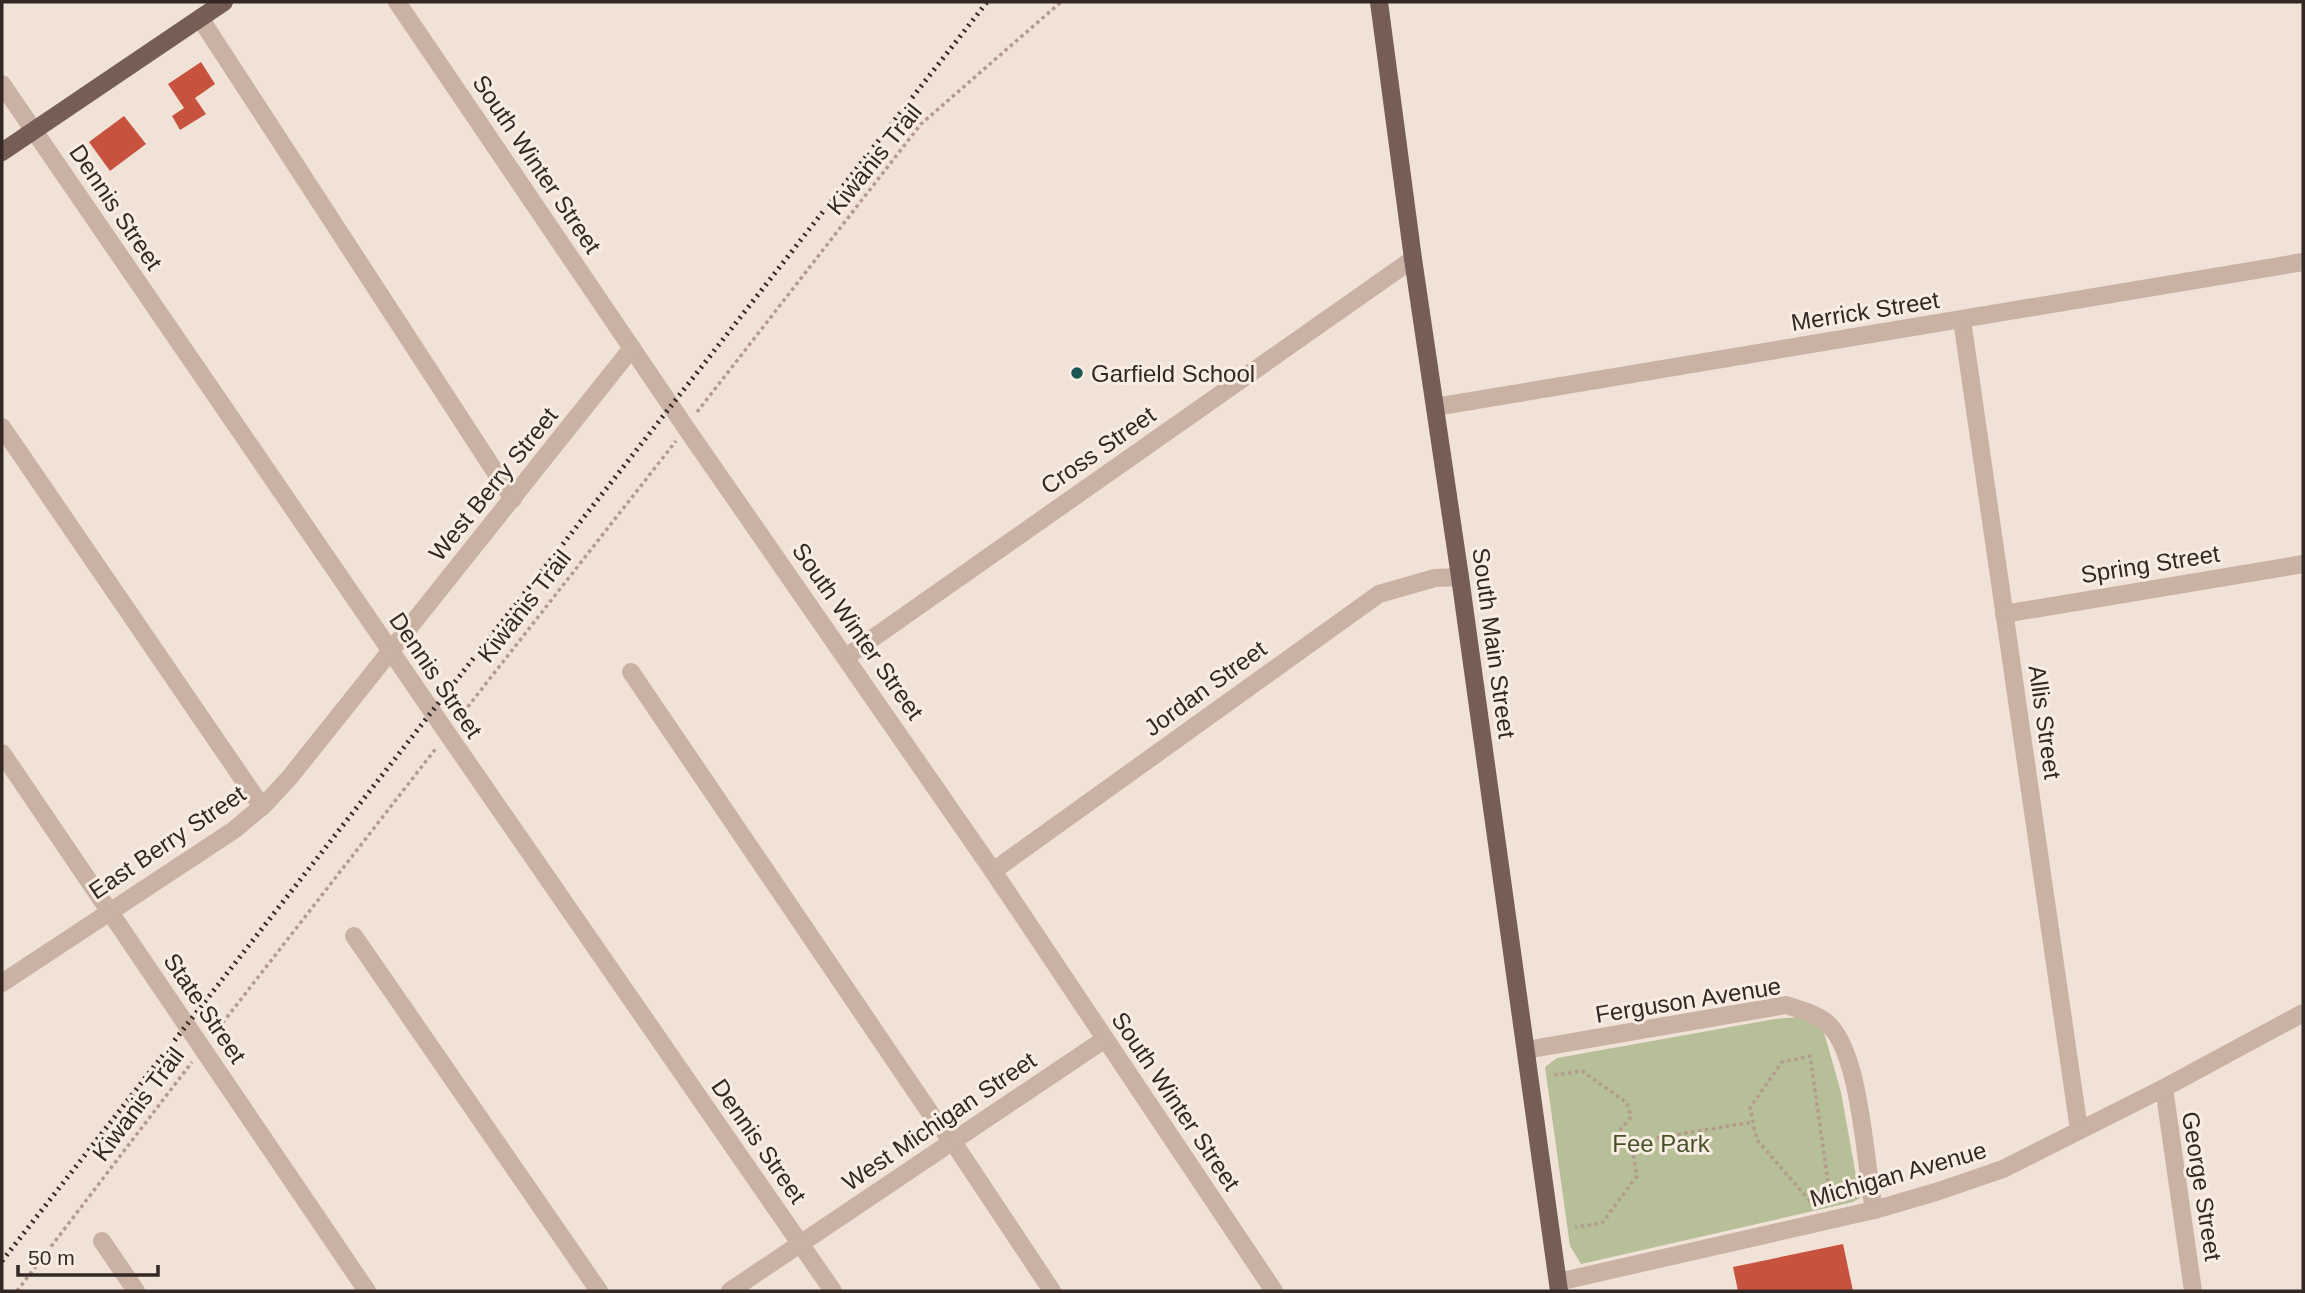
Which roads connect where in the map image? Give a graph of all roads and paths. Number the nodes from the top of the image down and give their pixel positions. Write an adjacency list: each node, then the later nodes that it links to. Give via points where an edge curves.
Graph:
1 (224, 2): 5 (main road)
2 (397, 2): 12 (street, South Winter Street)
3 (1061, 2): 15 (path, Kiwanis Trail, via 921,124)
4 (1379, 2): 9 (main road, South Main Street)
5 (200, 18): 7 (main road); 16 (street)
6 (2, 84): 7 (street, Dennis Street)
7 (33, 131): 8 (main road); 20 (street, Dennis Street)
8 (2, 152)
9 (1413, 258): 13 (main road, South Main Street); 21 (street, Cross Street)
10 (2303, 262): 11 (street, Merrick Street)
11 (1962, 320): 13 (street, Merrick Street); 19 (street, Allis Street)
12 (632, 348): 15 (street, South Winter Street); 16 (street, West Berry Street)
13 (1435, 407): 18 (main road, South Main Street)
14 (2, 427): 25 (street)
15 (685, 428): 21 (street, South Winter Street); 23 (path, Kiwanis Trail)
16 (513, 499): 20 (street, West Berry Street)
17 (2303, 564): 19 (street, Spring Street)
18 (1460, 577): 26 (street, Jordan Street, via 1435,578 1379,594); 33 (main road, South Main Street)
19 (2004, 614): 37 (street, Allis Street)
20 (391, 651): 23 (street, Dennis Street); 25 (street, East Berry Street)
21 (846, 657): 26 (street, South Winter Street)
22 (631, 672): 38 (street)
23 (447, 733): 32 (path, Kiwanis Trail); 45 (street, Dennis Street)
24 (2, 753): 27 (street, State Street)
25 (262, 807): 27 (street, East Berry Street)
26 (993, 871): 31 (street, South Winter Street)
27 (109, 911): 29 (street, East Berry Street); 32 (street, State Street)
28 (354, 936): 50 (street)
29 (2, 983)
30 (2303, 1013): 35 (street, Michigan Avenue)
31 (1105, 1039): 38 (street, West Michigan Street); 54 (street, South Winter Street)
32 (202, 1048): 47 (path, Kiwanis Trail); 49 (street, State Street)
33 (1526, 1050): 42 (street, Ferguson Avenue, via 1786,1005 1803,1011 1826,1022 1840,1040 1853,1076); 46 (main road, South Main Street)
34 (1554, 1075): 39 (path, via 1582,1071 1627,1103 1631,1117 1617,1134)
35 (2164, 1088): 37 (street, Michigan Avenue); 55 (street, George Street)
36 (1753, 1122): 39 (path, via 1656,1138); 40 (path, via 1750,1108 1782,1062 1810,1056); 41 (path, via 1757,1140)
37 (2079, 1130): 42 (street, Michigan Avenue, via 2003,1169)
38 (953, 1142): 45 (street, West Michigan Street); 53 (street)
39 (1633, 1153): 43 (path, via 1637,1176 1602,1223)
40 (1830, 1196)
41 (1810, 1201)
42 (1874, 1210): 46 (street, Michigan Avenue)
43 (1574, 1227)
44 (102, 1241): 48 (street)
45 (801, 1244): 51 (street, West Michigan Street); 52 (street, Dennis Street)
46 (1558, 1287)
47 (17, 1291)
48 (136, 1291)
49 (367, 1291)
50 (599, 1291)
51 (730, 1291)
52 (833, 1291)
53 (1052, 1291)
54 (1274, 1291)
55 (2193, 1291)

